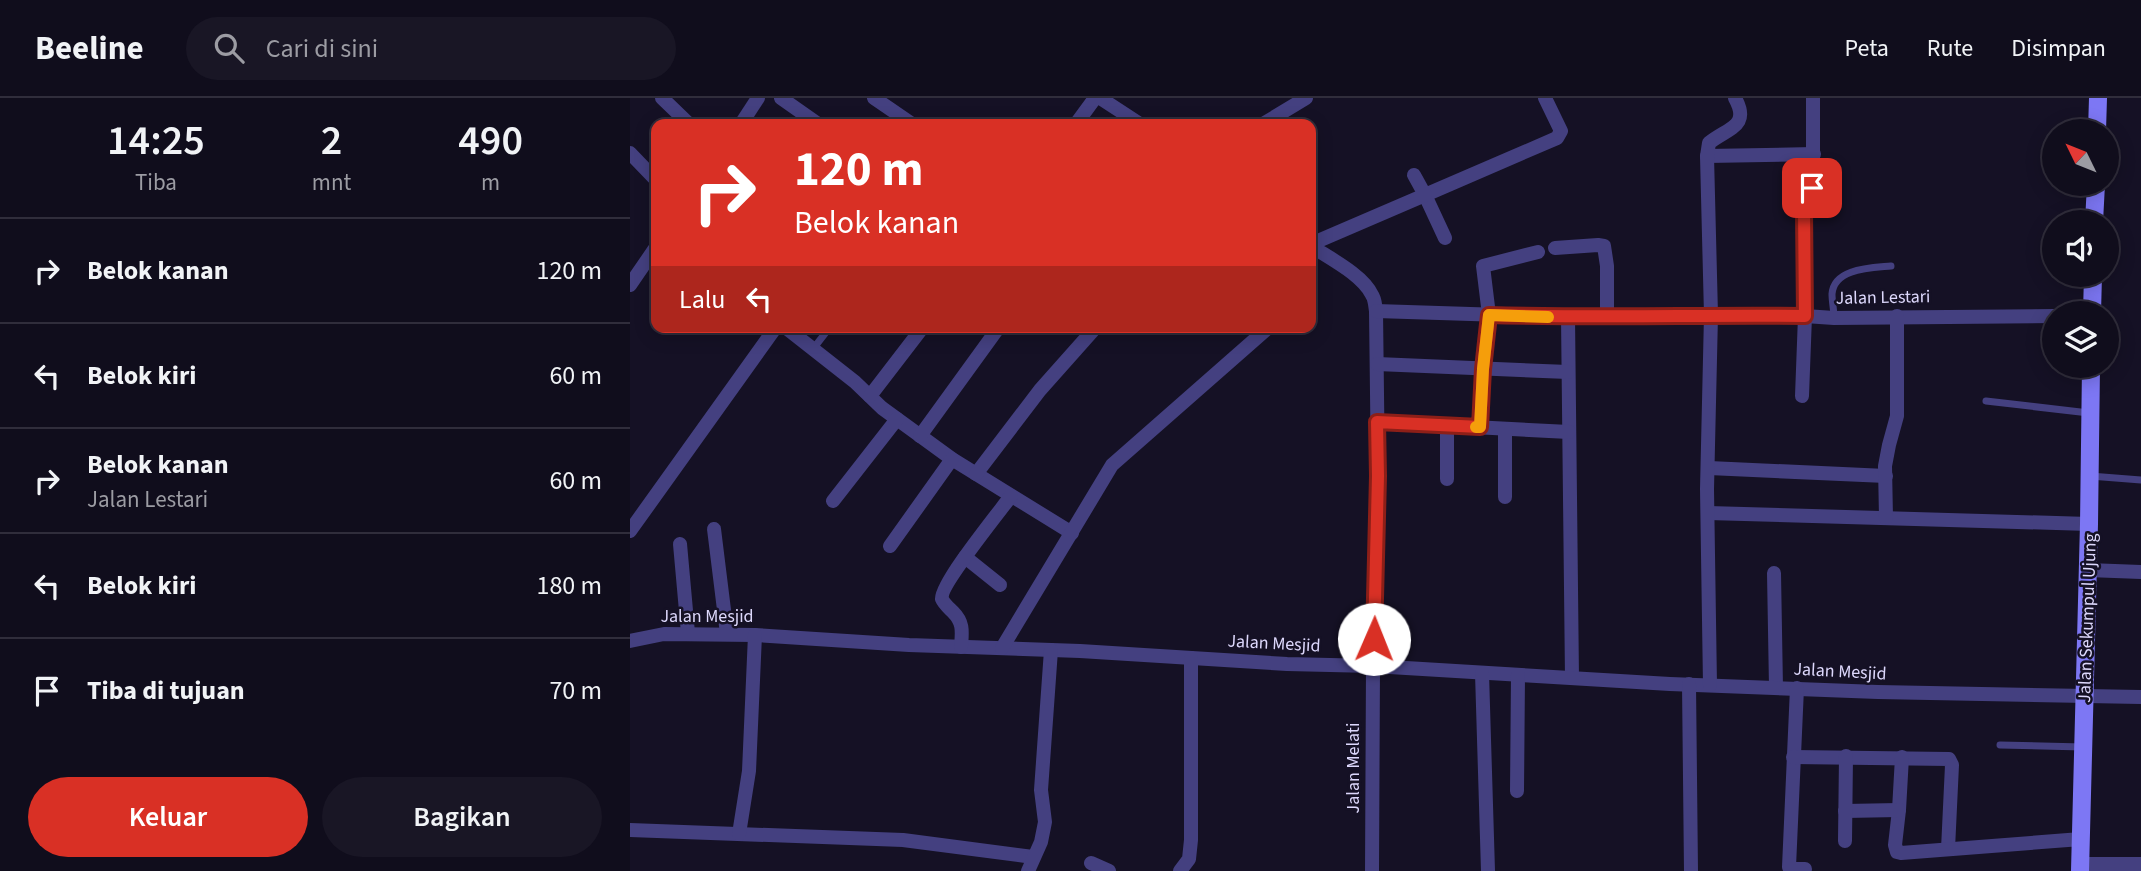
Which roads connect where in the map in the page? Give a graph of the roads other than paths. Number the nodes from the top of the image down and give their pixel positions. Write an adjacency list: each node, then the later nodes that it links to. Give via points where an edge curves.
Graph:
1 (662, 98): 11 (street)
2 (758, 98): 12 (street)
3 (781, 98): 13 (street)
4 (874, 98): 14 (street)
5 (1098, 98): 15 (street); 16 (street)
6 (1306, 98): 17 (street)
7 (1545, 98): 24 (street, via 1561,131 1558,138)
8 (1735, 98): 21 (street, via 1741,116 1709,143)
9 (1813, 98): 20 (street)
10 (2098, 98): 18 (main road)
11 (684, 119)
12 (743, 119)
13 (811, 119)
14 (905, 119)
15 (1080, 119)
16 (1132, 119)
17 (1271, 119)
18 (2097, 119)
19 (630, 153): 22 (street)
20 (1814, 154): 21 (street); 37 (street, via 1812,188 1804,211)
21 (1707, 156): 36 (street)
22 (651, 175)
23 (1413, 175): 24 (street)
24 (1425, 195): 25 (street); 26 (street)
25 (1445, 238)
26 (1316, 243)
27 (1316, 248): 33 (street, via 1367,286)
28 (1555, 248): 35 (street, via 1604,246)
29 (1538, 252): 34 (street, via 1479,266)
30 (651, 254): 32 (street)
31 (1891, 266): 41 (lane, via 1860,270 1836,282 1832,293)
32 (630, 285)
33 (1376, 311): 34 (street, Jalan Lestari); 50 (street, Jalan Melati)
34 (1489, 315): 40 (street, Jalan Lestari); 51 (street)
35 (1607, 315): 36 (street, Jalan Lestari); 40 (street, Jalan Lestari)
36 (1711, 315): 37 (street, Jalan Lestari); 66 (street)
37 (1805, 316): 41 (street, Jalan Lestari); 55 (street)
38 (1897, 316): 39 (street, Jalan Lestari); 41 (street, Jalan Lestari); 69 (street, via 1897,416)
39 (2042, 316)
40 (1568, 317): 52 (street)
41 (1835, 318)
42 (772, 333): 79 (street)
43 (792, 333): 49 (street)
44 (825, 333): 49 (lane)
45 (918, 333): 54 (street)
46 (995, 333): 64 (street)
47 (1091, 333): 67 (street)
48 (1262, 333): 80 (street, via 1112,465)
49 (812, 349): 54 (street)
50 (1377, 364): 51 (street); 59 (street, Jalan Melati)
51 (1483, 369): 52 (street); 61 (street)
52 (1568, 372): 63 (street)
53 (2091, 378): 57 (main road, Jalan Sekumpul Ujung)
54 (870, 396): 58 (street)
55 (1802, 396)
56 (1986, 401): 57 (lane)
57 (2090, 413): 68 (main road, Jalan Sekumpul Ujung)
58 (897, 419): 64 (street); 74 (street)
59 (1377, 422): 60 (street); 96 (street, Jalan Melati)
60 (1447, 427): 61 (street); 70 (street)
61 (1480, 427): 62 (street)
62 (1506, 429): 63 (street); 73 (street)
63 (1569, 432): 99 (street)
64 (920, 436): 65 (street)
65 (952, 459): 67 (street); 82 (street)
66 (1709, 468): 69 (street); 75 (street)
67 (976, 474): 72 (street)
68 (2089, 476): 71 (lane); 77 (main road, Jalan Sekumpul Ujung)
69 (1886, 477): 76 (street)
70 (1447, 479)
71 (2141, 480)
72 (1012, 496): 80 (street); 83 (street)
73 (1506, 497)
74 (833, 501)
75 (1708, 513): 76 (street); 101 (street)
76 (1886, 518): 77 (street)
77 (2089, 524): 84 (main road, Jalan Sekumpul Ujung)
78 (714, 529): 89 (street)
79 (630, 531)
80 (1072, 533): 93 (street)
81 (680, 544): 88 (street)
82 (890, 546)
83 (965, 557): 87 (street); 92 (street, via 943,593 963,629)
84 (2088, 570): 85 (street); 104 (main road, Jalan Sekumpul Ujung)
85 (2141, 572)
86 (1774, 573): 102 (street)
87 (1000, 585)
88 (688, 633): 89 (street, Jalan Mesjid); 91 (street, Jalan Mesjid)
89 (727, 634): 90 (street, Jalan Mesjid)
90 (755, 635): 92 (street, Jalan Mesjid); 115 (street, via 749,771)
91 (630, 641)
92 (961, 647): 93 (street, Jalan Mesjid)
93 (1002, 648): 94 (street, Jalan Mesjid)
94 (1051, 650): 95 (street, Jalan Mesjid); 120 (street, via 1041,790 1045,822)
95 (1191, 657): 96 (street, Jalan Mesjid); 125 (street, via 1191,840 1189,859)
96 (1373, 666): 97 (street, Jalan Mesjid); 126 (street, Jalan Melati)
97 (1482, 673): 98 (street, Jalan Mesjid); 127 (street)
98 (1518, 675): 99 (street, Jalan Mesjid); 111 (street)
99 (1572, 678): 100 (street, Jalan Mesjid)
100 (1689, 684): 101 (street, Jalan Mesjid); 128 (street)
101 (1710, 685): 102 (street, Jalan Mesjid)
102 (1776, 688): 103 (street, Jalan Mesjid)
103 (1797, 688): 104 (street, Jalan Mesjid); 109 (street)
104 (2084, 697): 105 (street, Jalan Mesjid); 107 (main road, Jalan Sekumpul Ujung)
105 (2141, 697)
106 (2000, 745): 107 (lane)
107 (2083, 747): 116 (main road, Jalan Sekumpul Ujung)
108 (1846, 756): 109 (street); 110 (street); 113 (street)
109 (1793, 757): 123 (street, via 1789,867)
110 (1902, 757): 112 (street); 118 (street, via 1951,761)
111 (1517, 791)
112 (1899, 810): 113 (street); 118 (street, via 1897,852)
113 (1845, 811): 117 (street)
114 (630, 830): 115 (street)
115 (739, 834): 120 (street, via 903,841)
116 (2081, 839): 118 (street); 122 (main road, Jalan Sekumpul Ujung)
117 (1844, 841)
118 (1948, 849)
119 (1091, 863): 124 (street)
120 (1031, 864)
121 (2141, 864): 122 (street)
122 (2080, 868)
123 (1805, 869)
124 (1109, 871)
125 (1180, 871)
126 (1372, 871)
127 (1488, 871)
128 (1690, 871)

